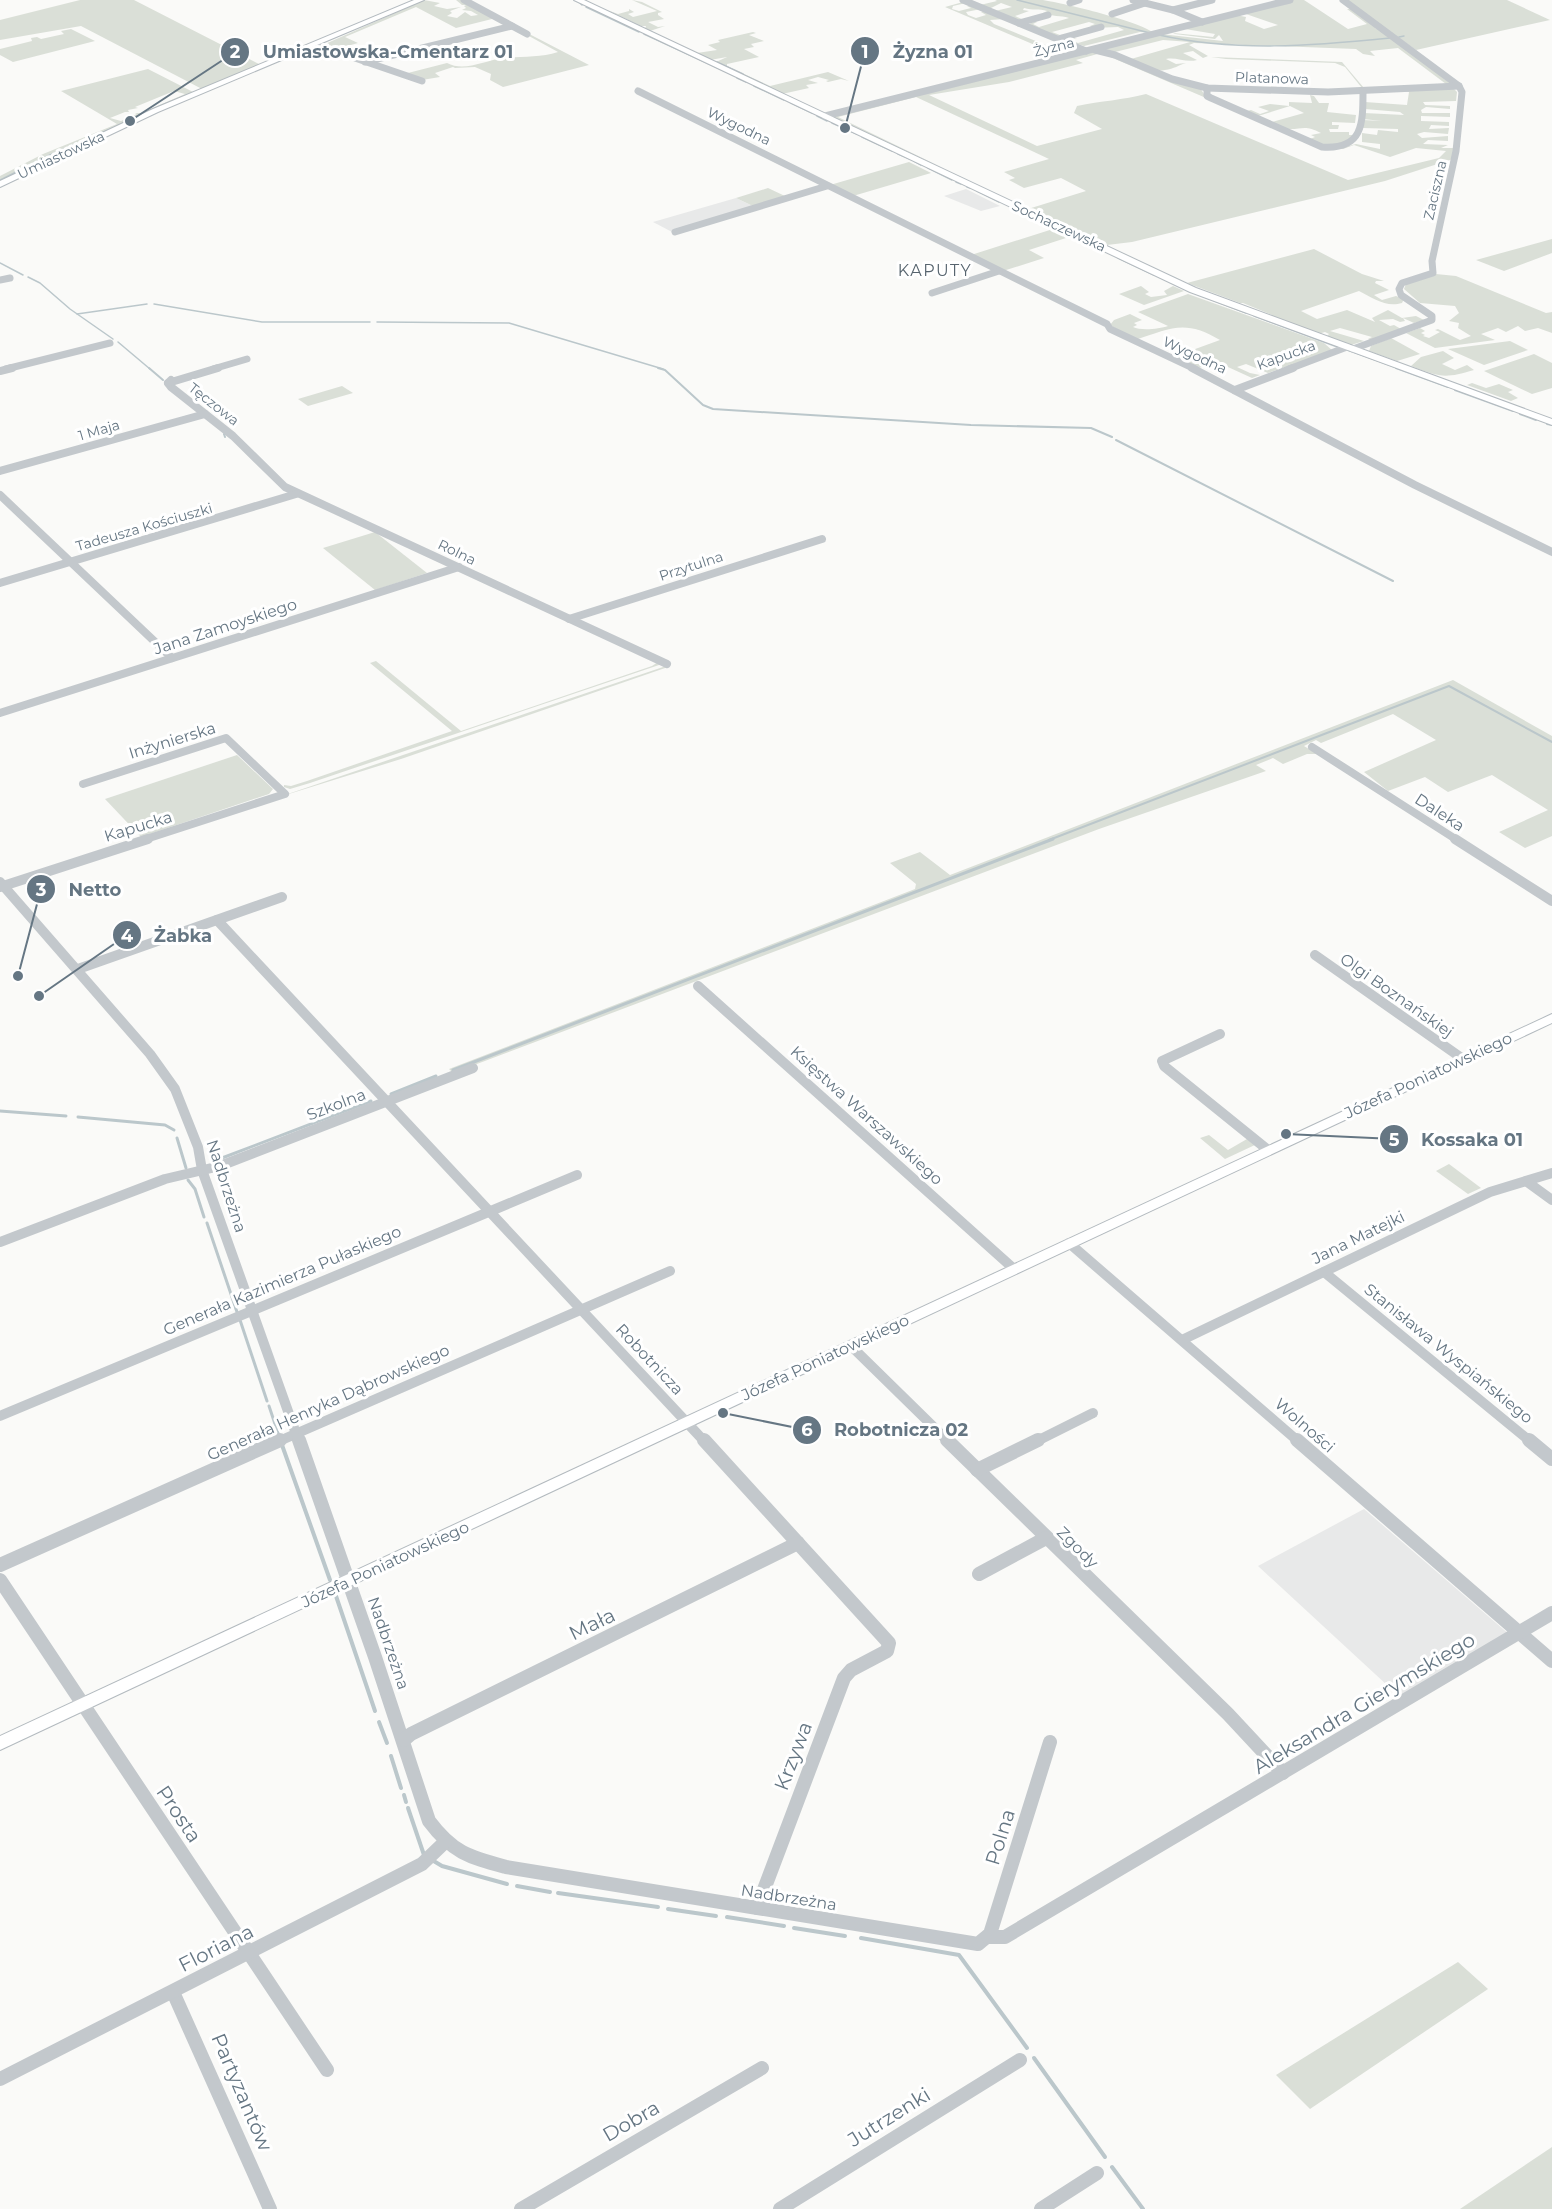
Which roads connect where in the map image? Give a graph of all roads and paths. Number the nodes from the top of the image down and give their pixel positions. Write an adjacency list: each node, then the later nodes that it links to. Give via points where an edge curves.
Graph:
1 (420, 0): 21 (street, Umiastowska)
2 (464, 0): 17 (street)
3 (578, 0): 29 (street, Sochaczewska)
4 (963, 0): 16 (street, Platanowa)
5 (1079, 0): 10 (street)
6 (1133, 0): 11 (street)
7 (1212, 0): 12 (street)
8 (1290, 0): 15 (street, Żyzna)
9 (1343, 0): 25 (street)
10 (1070, 3)
11 (1145, 3): 12 (street); 13 (street)
12 (1173, 10): 15 (street)
13 (1112, 14)
14 (1048, 15): 16 (street)
15 (1202, 22): 22 (street, Żyzna)
16 (1019, 23): 20 (street, Platanowa)
17 (512, 26): 19 (street); 23 (street)
18 (1101, 27): 20 (street)
19 (527, 34)
20 (1058, 39): 22 (street, Platanowa)
21 (317, 45): 23 (street); 30 (street, Umiastowska, via 56,156)
22 (1089, 50): 26 (street, Platanowa, via 1115,55 1172,79); 29 (street, Żyzna)
23 (365, 62): 24 (street)
24 (422, 81)
25 (1459, 86): 28 (street, Platanowa); 38 (street, Zaciszna, via 1462,92 1456,151 1432,261 1433,273 1402,283 1399,289 1401,295 1432,316 1432,320)
26 (1207, 88): 28 (street, Platanowa); 28 (street, via 1211,98 1322,147 1335,148 1358,136)
27 (638, 91): 31 (street, Wygodna)
28 (1363, 91)
29 (825, 116): 38 (street, Sochaczewska, via 1193,290)
30 (0, 184)
31 (827, 186): 32 (street); 33 (street, Wygodna)
32 (675, 232)
33 (999, 271): 36 (street); 41 (street, Wygodna)
34 (10, 278): 35 (street)
35 (0, 280)
36 (932, 293)
37 (110, 343): 40 (street)
38 (1350, 348): 41 (street, Kapucka); 43 (street, Sochaczewska)
39 (247, 359): 42 (street, Tęczowa, via 170,382 171,387)
40 (0, 371)
41 (1235, 390): 49 (street, Wygodna)
42 (206, 414): 44 (street, Tęczowa); 45 (street, 1 Maja)
43 (1552, 422)
44 (245, 450): 46 (street, Rolna, via 261,468)
45 (0, 471)
46 (296, 494): 50 (street, Tadeusza Kościuszki); 51 (street, Rolna)
47 (0, 495): 50 (street)
48 (822, 539): 53 (street, Przytulna)
49 (1552, 552)
50 (72, 562): 52 (street, Tadeusza Kościuszki); 54 (street)
51 (459, 567): 53 (street, Rolna); 54 (street, Jana Zamoyskiego)
52 (0, 583)
53 (569, 620): 55 (street, Rolna)
54 (172, 658): 56 (street, Jana Zamoyskiego)
55 (667, 664)
56 (0, 712)
57 (1312, 747): 62 (street, Daleka)
58 (83, 783): 59 (street, Inżynierska, via 226,738)
59 (285, 794): 60 (street, Kapucka)
60 (1, 885): 65 (street, Nadbrzeżna)
61 (282, 897): 63 (street)
62 (1552, 901)
63 (217, 920): 65 (street); 71 (street, Robotnicza)
64 (1315, 955): 69 (street, Olgi Boznańskiej)
65 (78, 969): 73 (street, Nadbrzeżna, via 175,1089 198,1147)
66 (698, 986): 81 (street, Księstwa Warszawskiego)
67 (1552, 1018): 69 (street, Józefa Poniatowskiego)
68 (1220, 1034): 72 (street, via 1162,1061 1170,1073)
69 (1462, 1059): 72 (street, Józefa Poniatowskiego)
70 (472, 1068): 71 (street, Szkolna)
71 (388, 1102): 73 (street, Szkolna); 78 (street, Robotnicza)
72 (1268, 1150): 80 (street, Józefa Poniatowskiego)
73 (202, 1170): 79 (street, Szkolna, via 165,1179); 84 (street, Nadbrzeżna)
74 (1552, 1173): 76 (street, Jana Matejki)
75 (577, 1175): 78 (street, Generała Kazimierza Pułaskiego)
76 (1526, 1181): 77 (street); 83 (street, Jana Matejki, via 1490,1192)
77 (1552, 1200)
78 (489, 1212): 84 (street, Generała Kazimierza Pułaskiego); 85 (street, Robotnicza)
79 (0, 1242)
80 (1069, 1243): 81 (street, Józefa Poniatowskiego); 86 (street, Wolności)
81 (1014, 1269): 87 (street, Józefa Poniatowskiego)
82 (670, 1271): 85 (street, Generała Henryka Dąbrowskiego)
83 (1324, 1272): 86 (street, Jana Matejki); 92 (street, Stanisława Wyspiańskiego)
84 (252, 1310): 89 (street, Generała Kazimierza Pułaskiego); 91 (street, Nadbrzeżna)
85 (582, 1310): 90 (street, Robotnicza); 91 (street, Generała Henryka Dąbrowskiego)
86 (1182, 1340): 101 (street, Wolności)
87 (850, 1345): 90 (street, Józefa Poniatowskiego); 93 (street, Zgody)
88 (1094, 1413): 93 (street)
89 (0, 1416)
90 (687, 1422): 95 (street, Robotnicza); 99 (street, Józefa Poniatowskiego)
91 (297, 1433): 96 (street, Generała Henryka Dąbrowskiego); 99 (street, Nadbrzeżna)
92 (1552, 1459)
93 (977, 1470): 94 (street, Zgody)
94 (1046, 1538): 97 (street); 108 (street, Zgody, via 1228,1714)
95 (798, 1543): 102 (street, Robotnicza); 105 (street, Mała)
96 (0, 1565)
97 (980, 1574)
98 (0, 1580): 104 (street, Prosta)
99 (350, 1580): 104 (street, Józefa Poniatowskiego); 105 (street, Nadbrzeżna)
100 (1552, 1613): 101 (street, Aleksandra Gierymskiego)
101 (1520, 1633): 103 (street, Wolności); 108 (street, Aleksandra Gierymskiego)
102 (886, 1639): 110 (street, Krzywa, via 887,1651 851,1670 844,1678)
103 (1552, 1661)
104 (83, 1704): 107 (street, Józefa Poniatowskiego); 112 (street, Prosta)
105 (404, 1740): 109 (street, Nadbrzeżna, via 429,1821)
106 (1050, 1742): 111 (street, Polna)
107 (0, 1743)
108 (1283, 1773): 111 (street, Aleksandra Gierymskiego, via 1005,1937)
109 (445, 1842): 110 (street, Nadbrzeżna, via 474,1858 506,1867); 112 (street, Floriana, via 422,1864)
110 (757, 1908): 111 (street, Nadbrzeżna, via 978,1944)
111 (986, 1940)
112 (249, 1953): 113 (street, Floriana); 116 (street, Prosta)
113 (173, 1992): 117 (street, Floriana); 119 (street, Partyzantów)
114 (1020, 2060): 121 (street, Jutrzenki)
115 (762, 2068): 120 (street, Dobra)
116 (327, 2070)
117 (0, 2079)
118 (1097, 2173): 122 (street)
119 (270, 2209)
120 (521, 2209)
121 (780, 2209)
122 (1041, 2209)

